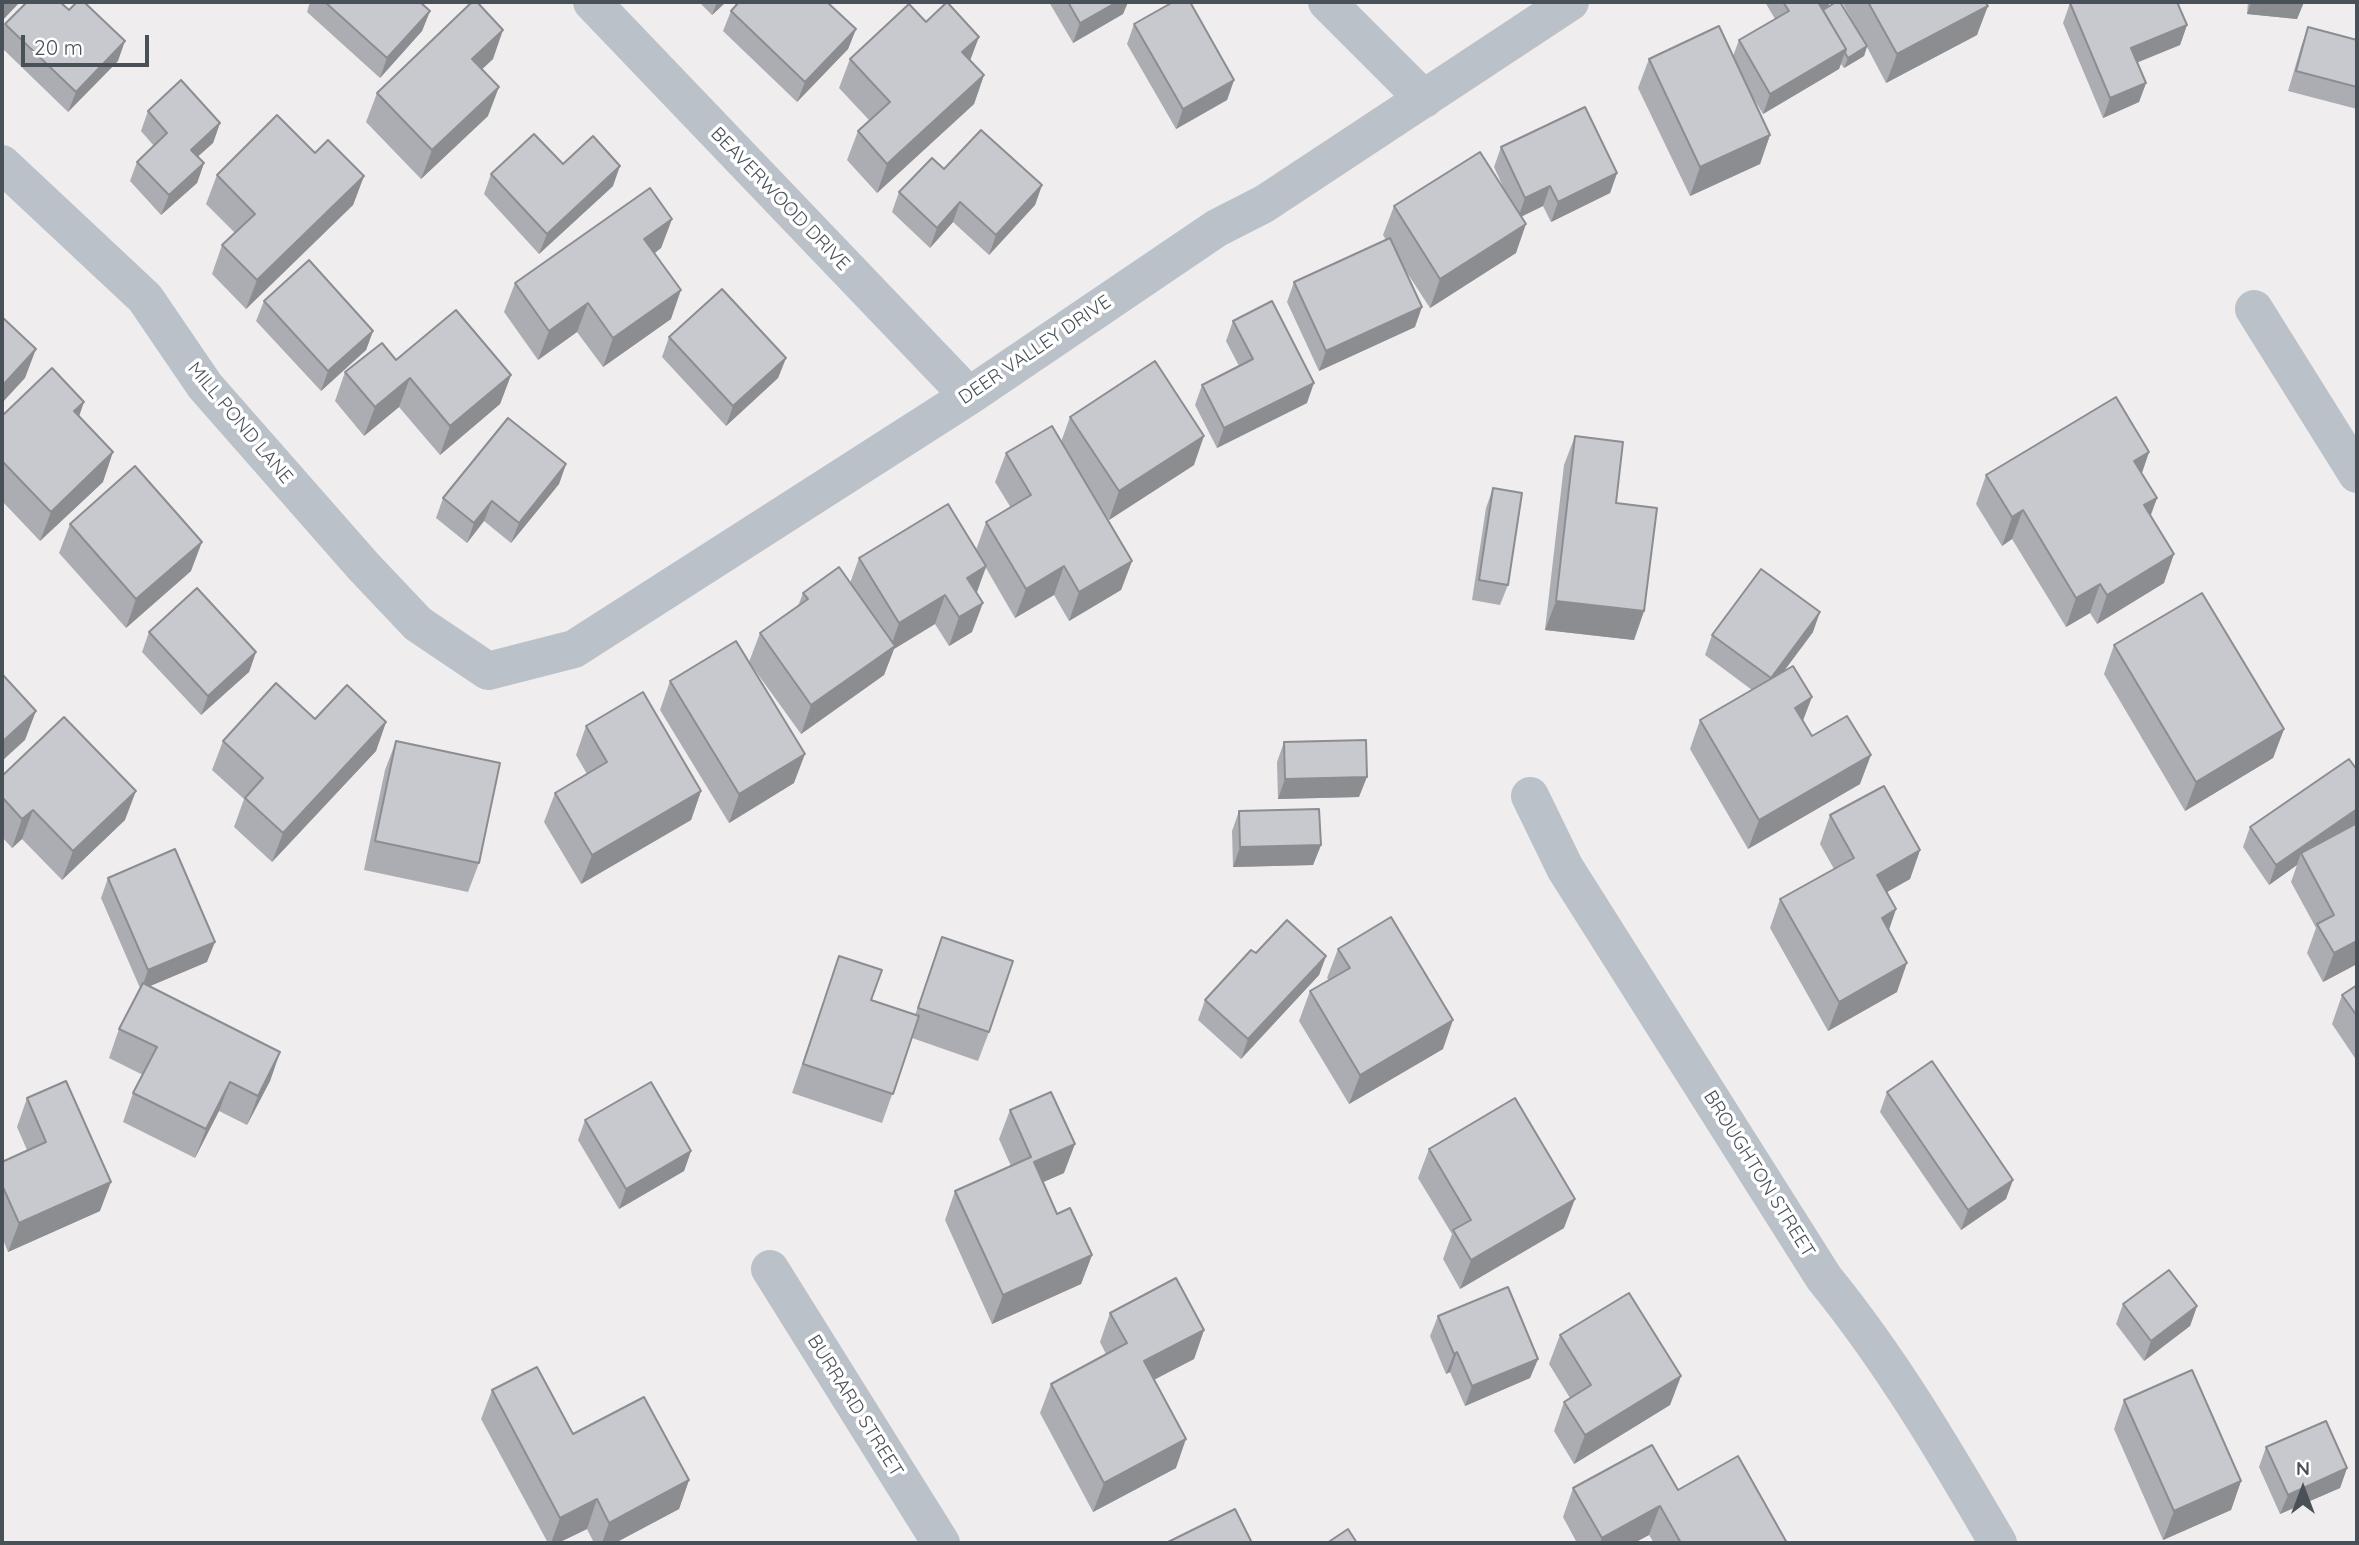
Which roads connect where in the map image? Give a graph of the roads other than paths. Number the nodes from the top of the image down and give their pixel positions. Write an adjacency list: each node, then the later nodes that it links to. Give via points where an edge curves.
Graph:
1 (592, 2): 7 (street, BEAVERWOOD DRIVE)
2 (1327, 2): 4 (street)
3 (1570, 2): 4 (street, DEER VALLEY DRIVE)
4 (1424, 99): 7 (street, DEER VALLEY DRIVE, via 1264,204 1217,228)
5 (2, 164): 9 (street, MILL POND LANE, via 145,298 205,386 364,568 418,624)
6 (2254, 309): 8 (street)
7 (969, 396): 9 (street, DEER VALLEY DRIVE, via 574,649)
8 (2357, 474)
9 (488, 671)
10 (1530, 796): 13 (street, BROUGHTON STREET, via 1565,868 1824,1278 1864,1327 1941,1445)
11 (770, 1269): 12 (street, BURRARD STREET)
12 (941, 1543)
13 (1998, 1543)

